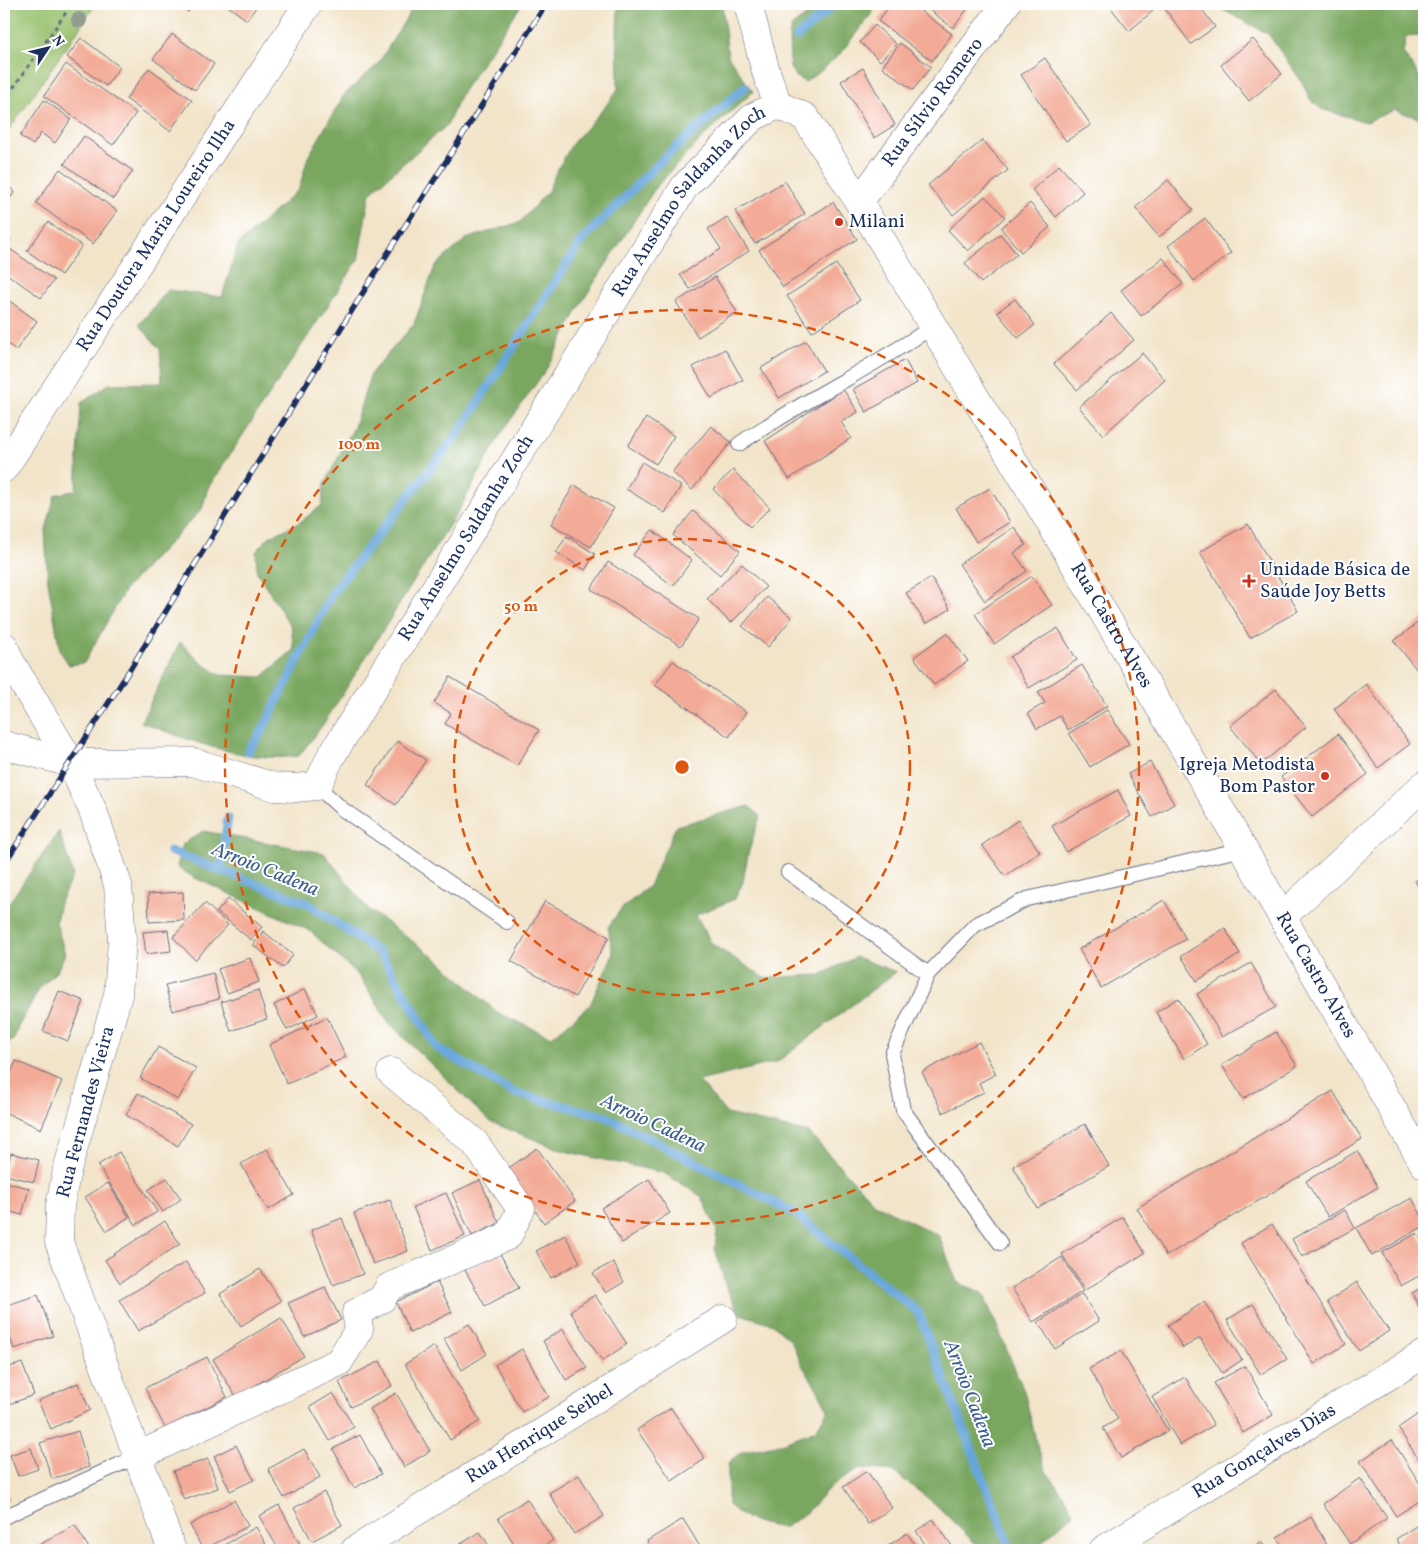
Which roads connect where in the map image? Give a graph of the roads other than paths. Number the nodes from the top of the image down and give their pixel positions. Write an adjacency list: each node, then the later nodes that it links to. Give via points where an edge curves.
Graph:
1 (308, 4): 8 (street, Rua Doutora Maria Loureiro Ilha)
2 (748, 4): 4 (street)
3 (1006, 4): 5 (street, Rua Sílvio Romero)
4 (778, 105): 5 (street, Rua Castro Alves, via 805,117); 13 (street, Rua Anselmo Saldanha Zoch, via 753,117 685,186 335,750)
5 (859, 202): 6 (street, Rua Castro Alves)
6 (932, 326): 7 (lane, via 898,350 770,423); 14 (street, Rua Castro Alves)
7 (740, 444)
8 (4, 468)
9 (4, 646): 11 (street)
10 (4, 745): 11 (street)
11 (71, 763): 13 (street, via 193,762 275,787); 24 (street, Rua Fernandes Vieira, via 93,811 118,885 122,940 118,995 67,1170 60,1205 59,1242)
12 (1424, 785): 16 (street)
13 (317, 786): 17 (lane, via 342,809)
14 (1243, 849): 16 (street, Rua Castro Alves); 18 (lane, via 1027,899 975,925)
15 (788, 872): 18 (lane)
16 (1283, 916): 20 (street, Rua Castro Alves)
17 (507, 922)
18 (928, 974): 21 (lane, via 892,1054 903,1110)
19 (391, 1072): 24 (street, via 475,1143 521,1208 508,1236 389,1287 382,1299 356,1313 359,1329 339,1362)
20 (1424, 1164)
21 (1000, 1243)
22 (723, 1319): 27 (street, Rua Henrique Seibel)
23 (1424, 1354): 28 (street, Rua Gonçalves Dias)
24 (138, 1456): 25 (lane); 26 (street, Rua Fernandes Vieira)
25 (4, 1517)
26 (172, 1550)
27 (355, 1550)
28 (1103, 1550)

